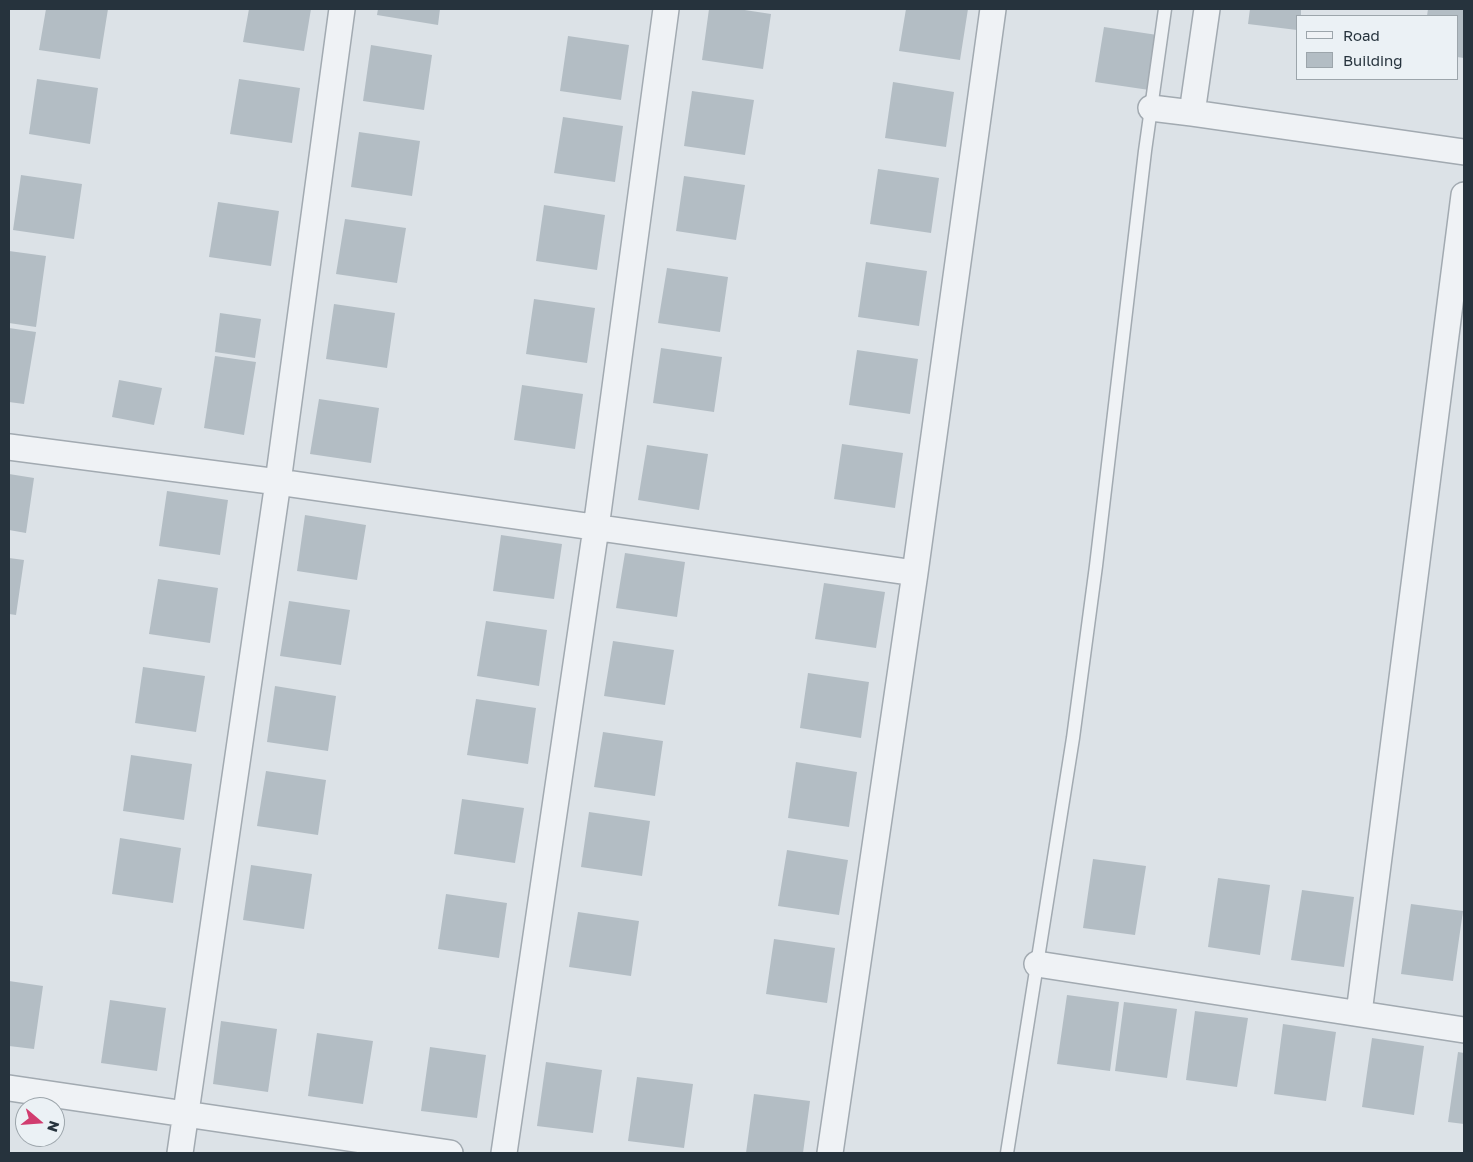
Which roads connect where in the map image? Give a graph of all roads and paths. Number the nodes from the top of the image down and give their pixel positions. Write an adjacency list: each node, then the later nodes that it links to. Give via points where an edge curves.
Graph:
1 (342, 9): 11 (street)
2 (666, 9): 12 (street)
3 (993, 9): 13 (street)
4 (1165, 9): 6 (lane)
5 (1207, 9): 7 (street)
6 (1151, 108): 7 (street); 14 (lane, via 1096,566)
7 (1192, 113): 8 (street)
8 (1464, 152)
9 (1464, 195): 15 (street)
10 (9, 447): 11 (street)
11 (278, 482): 12 (street); 18 (street)
12 (596, 528): 13 (street); 21 (street)
13 (915, 573): 22 (street)
14 (1037, 964): 15 (street); 23 (lane)
15 (1359, 1014): 16 (street)
16 (1464, 1030)
17 (9, 1088): 18 (street)
18 (186, 1114): 19 (street); 20 (street)
19 (180, 1153)
20 (450, 1153)
21 (504, 1153)
22 (830, 1153)
23 (1006, 1153)

